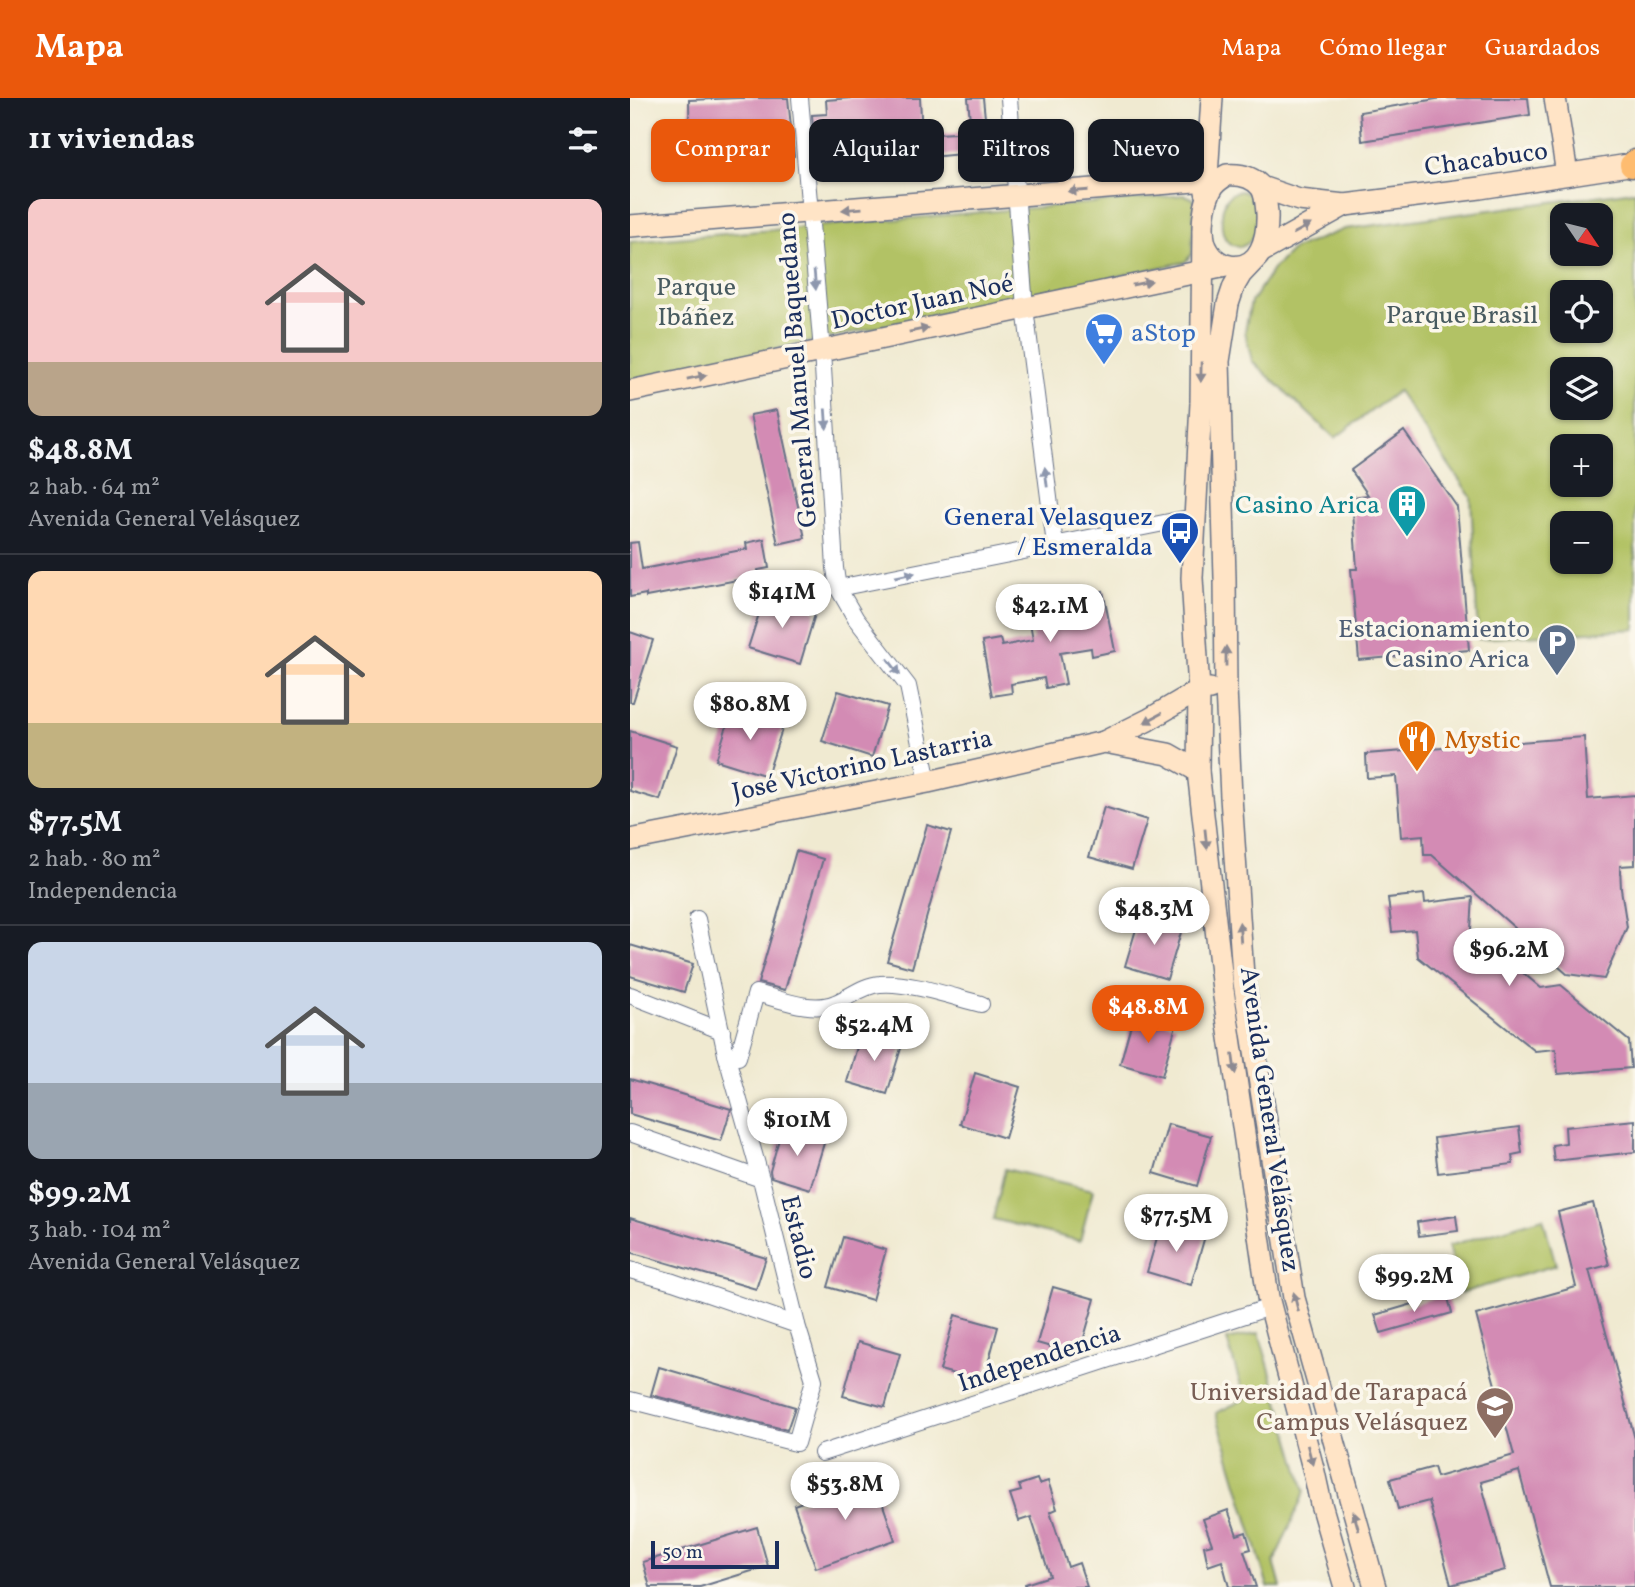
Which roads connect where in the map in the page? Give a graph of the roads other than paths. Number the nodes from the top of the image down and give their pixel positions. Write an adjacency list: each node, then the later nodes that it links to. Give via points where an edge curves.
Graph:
1 (800, 98): 11 (street, General Manuel Baquedano)
2 (1009, 98): 9 (street)
3 (1212, 98): 7 (main road)
4 (1555, 98): 6 (main road)
5 (1634, 164): 6 (main road, Chacabuco)
6 (1567, 174): 10 (main road, Chacabuco)
7 (1213, 180): 8 (main road, via 1241,175); 9 (main road, one-way to 9); 12 (main road)
8 (1261, 187): 10 (main road, Chacabuco, via 1299,200); 14 (main road, via 1267,225)
9 (1016, 195): 11 (main road, one-way to 11); 17 (street)
10 (1345, 205): 14 (main road, Chacabuco, one-way to 10)
11 (809, 212): 13 (main road); 18 (street, General Manuel Baquedano, one-way to 18)
12 (1204, 221): 15 (main road, via 1205,245); 16 (main road, Avenida General Velásquez)
13 (630, 226)
14 (1259, 254): 15 (main road, via 1242,266); 23 (main road, Avenida General Velásquez, one-way to 14, via 1219,361 1231,295 1241,274)
15 (1226, 265): 16 (main road, Doctor Juan Noé)
16 (1203, 270): 17 (main road, Doctor Juan Noé, one-way to 16); 20 (main road, Avenida General Velásquez, one-way to 20)
17 (1025, 308): 18 (main road, Doctor Juan Noé, one-way to 17); 21 (street, one-way to 17)
18 (822, 351): 19 (main road, Doctor Juan Noé, one-way to 18); 22 (street, General Manuel Baquedano, one-way to 22)
19 (630, 391)
20 (1194, 517): 21 (street); 24 (main road, Avenida General Velásquez, via 1192,578)
21 (1055, 545): 22 (street, one-way to 21)
22 (838, 588): 27 (street, General Manuel Baquedano, one-way to 27, via 908,686)
23 (1226, 688): 24 (main road, José Victorino Lastarria); 42 (main road, Avenida General Velásquez, one-way to 23, via 1294,1298 1243,976)
24 (1199, 690): 25 (main road, José Victorino Lastarria, one-way to 25); 26 (main road, Avenida General Velásquez)
25 (1104, 742): 26 (main road, José Victorino Lastarria, via 1168,754); 27 (main road, José Victorino Lastarria)
26 (1198, 771): 37 (main road, Avenida General Velásquez, one-way to 37, via 1223,990)
27 (928, 782): 28 (main road, José Victorino Lastarria)
28 (630, 840)
29 (697, 919): 32 (street, Estadio)
30 (630, 995): 32 (street)
31 (981, 1004): 33 (street, via 900,984 878,984 817,1008 756,993 738,1057)
32 (722, 1031): 33 (street, Estadio)
33 (726, 1054): 35 (street, Estadio)
34 (630, 1133): 35 (street)
35 (761, 1179): 38 (street, Estadio)
36 (630, 1270): 38 (street)
37 (1270, 1307): 40 (street, Independencia); 41 (main road, Avenida General Velásquez, one-way to 41)
38 (797, 1325): 39 (street, Estadio, via 814,1380 796,1443)
39 (630, 1400)
40 (822, 1453)
41 (1345, 1587)
42 (1375, 1587)

